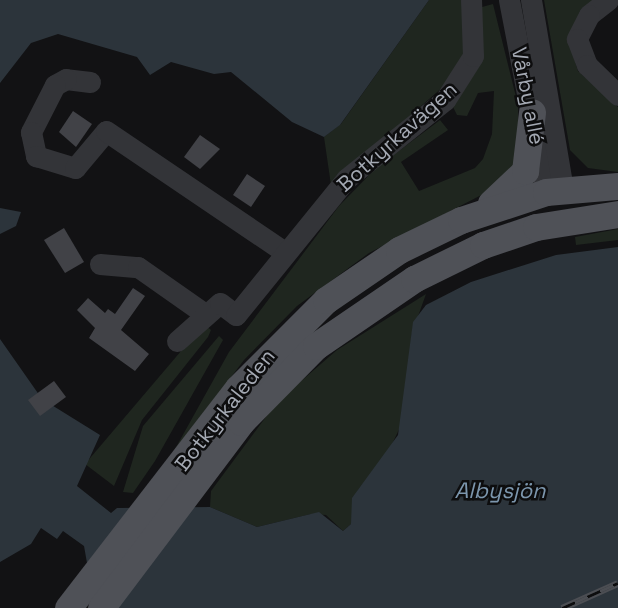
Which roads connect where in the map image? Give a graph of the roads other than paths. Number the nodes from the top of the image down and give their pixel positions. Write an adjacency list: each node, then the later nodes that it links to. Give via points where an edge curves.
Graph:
1 (471, 0): 13 (street, Botkyrkavägen, via 474,56 465,76 445,100 346,179)
2 (509, 0): 7 (street, Vårby allé)
3 (531, 0): 9 (street, Vårby allé)
4 (608, 0): 6 (street, via 589,15 577,39 587,65)
5 (90, 82): 13 (street, via 66,79 55,85 31,132 36,156 75,168 106,131)
6 (618, 95)
7 (531, 111): 9 (street, Vårby allé); 11 (main road, via 521,177)
8 (618, 186): 9 (main road, Botkyrkaleden)
9 (554, 191): 11 (main road, Botkyrkaleden); 12 (main road)
10 (618, 214): 12 (main road, Botkyrkaleden)
11 (473, 216): 17 (main road, Botkyrkaleden, via 399,250 307,316 248,375)
12 (559, 222): 17 (main road, Botkyrkaleden, via 502,237 432,268 316,346)
13 (286, 253): 15 (street, Botkyrkavägen, via 236,315 220,303)
14 (100, 264): 15 (street, via 138,267)
15 (205, 314): 16 (street)
16 (177, 340)
17 (182, 483): 18 (main road, Botkyrkaleden); 19 (main road, Botkyrkaleden)
18 (68, 608)
19 (101, 608)

